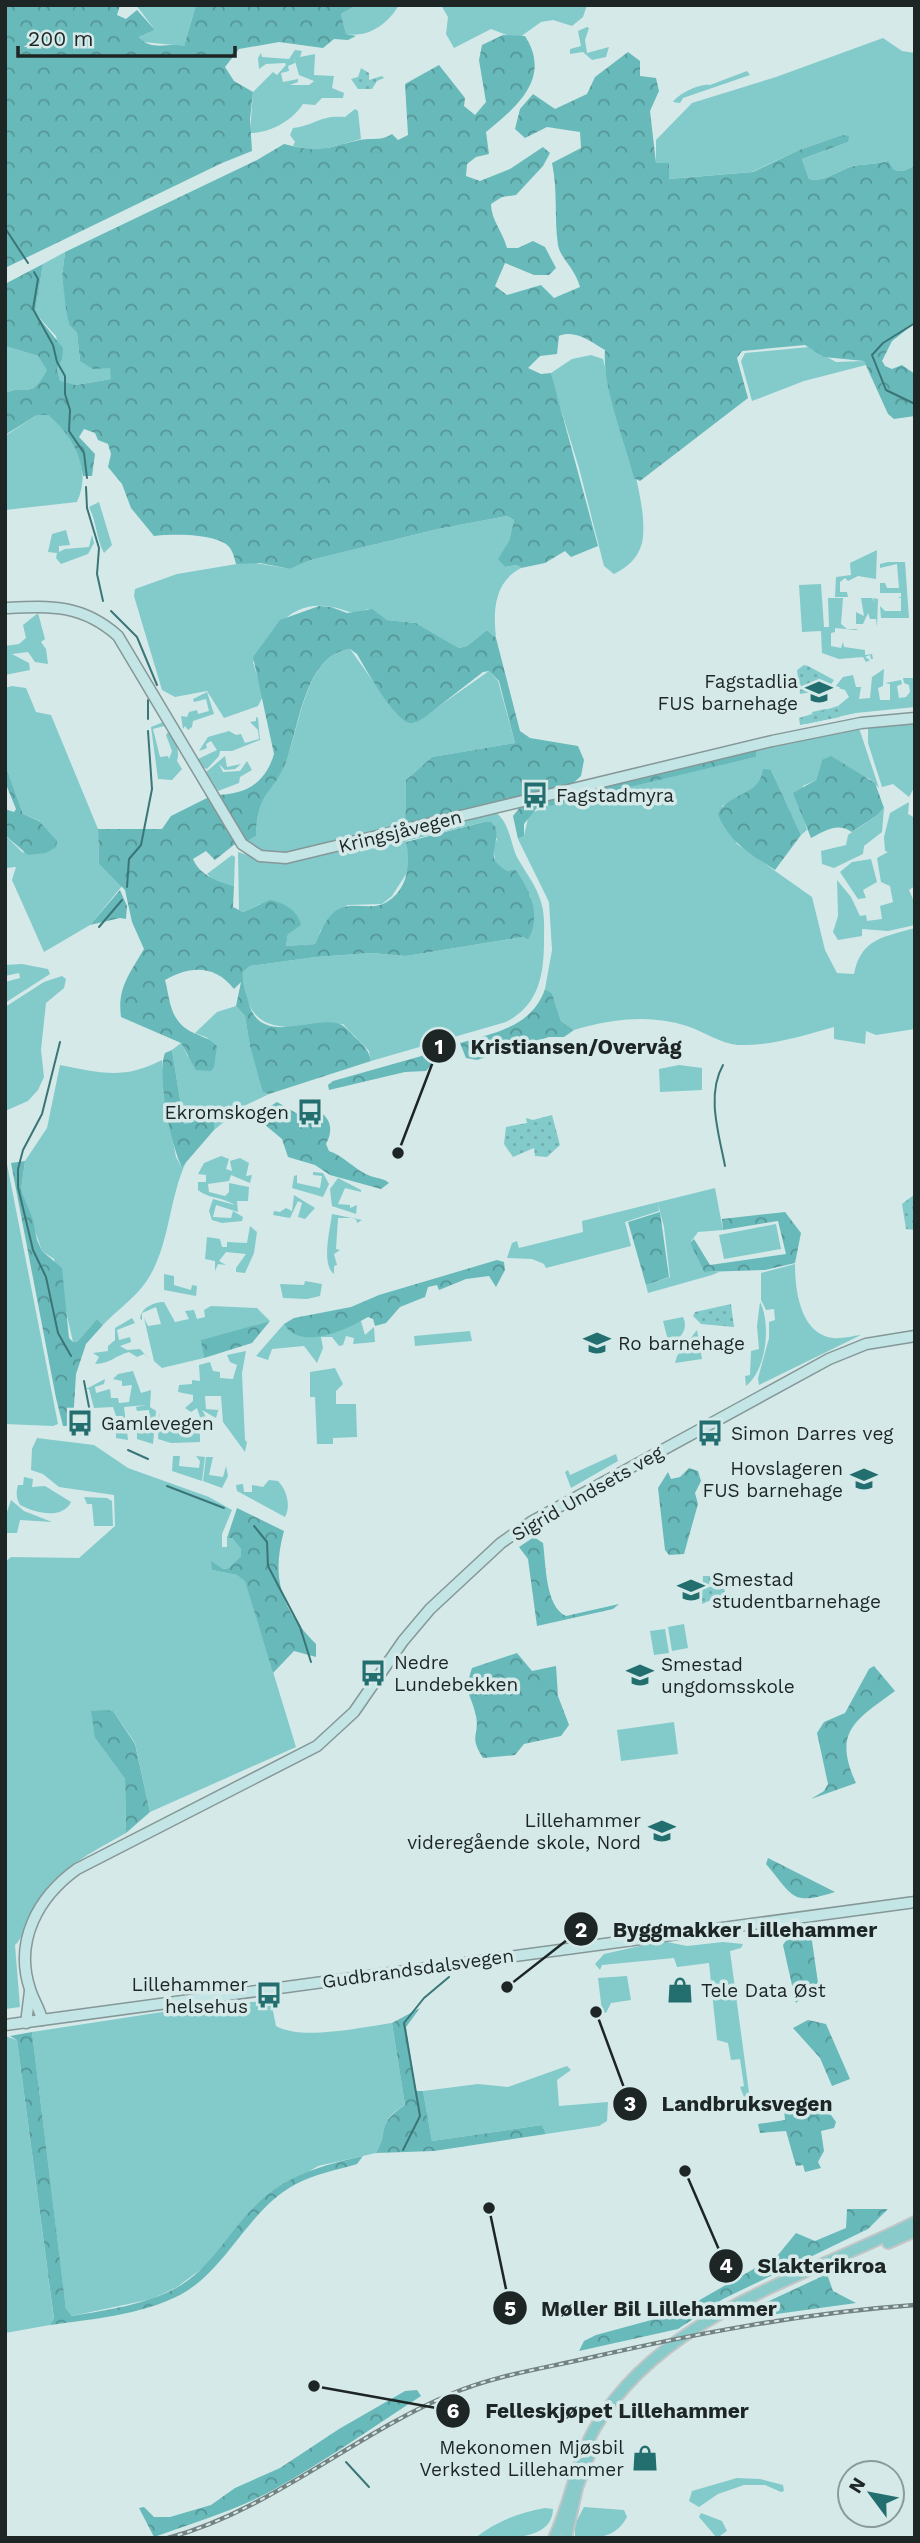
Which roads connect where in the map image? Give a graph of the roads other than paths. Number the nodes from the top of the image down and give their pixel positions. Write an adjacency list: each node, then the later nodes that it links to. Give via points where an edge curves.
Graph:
1 (5, 608): 2 (street, Kringsjåvegen, via 52,607 86,614 118,636 242,844 261,856 276,858 832,728)
2 (915, 718)
3 (915, 1336): 5 (street, Sigrid Undsets veg, via 866,1344 829,1359 501,1543 430,1609 402,1641 354,1712 327,1739 58,1883 42,1902 29,1930 26,1961)
4 (915, 1902): 6 (street, Gudbrandsdalsvegen)
5 (30, 1991): 6 (street, Sigrid Undsets veg); 7 (street, Sigrid Undsets veg)
6 (42, 2020): 7 (street, Gudbrandsdalsvegen)
7 (26, 2023): 8 (street, Gudbrandsdalsvegen)
8 (5, 2025)
9 (915, 2222): 11 (main road, via 741,2303 675,2345 606,2411 585,2447)
10 (915, 2231): 11 (main road, via 744,2308 679,2350 612,2415)
11 (574, 2487): 12 (main road)
12 (566, 2513): 13 (main road); 14 (main road)
13 (554, 2538)
14 (566, 2538)

